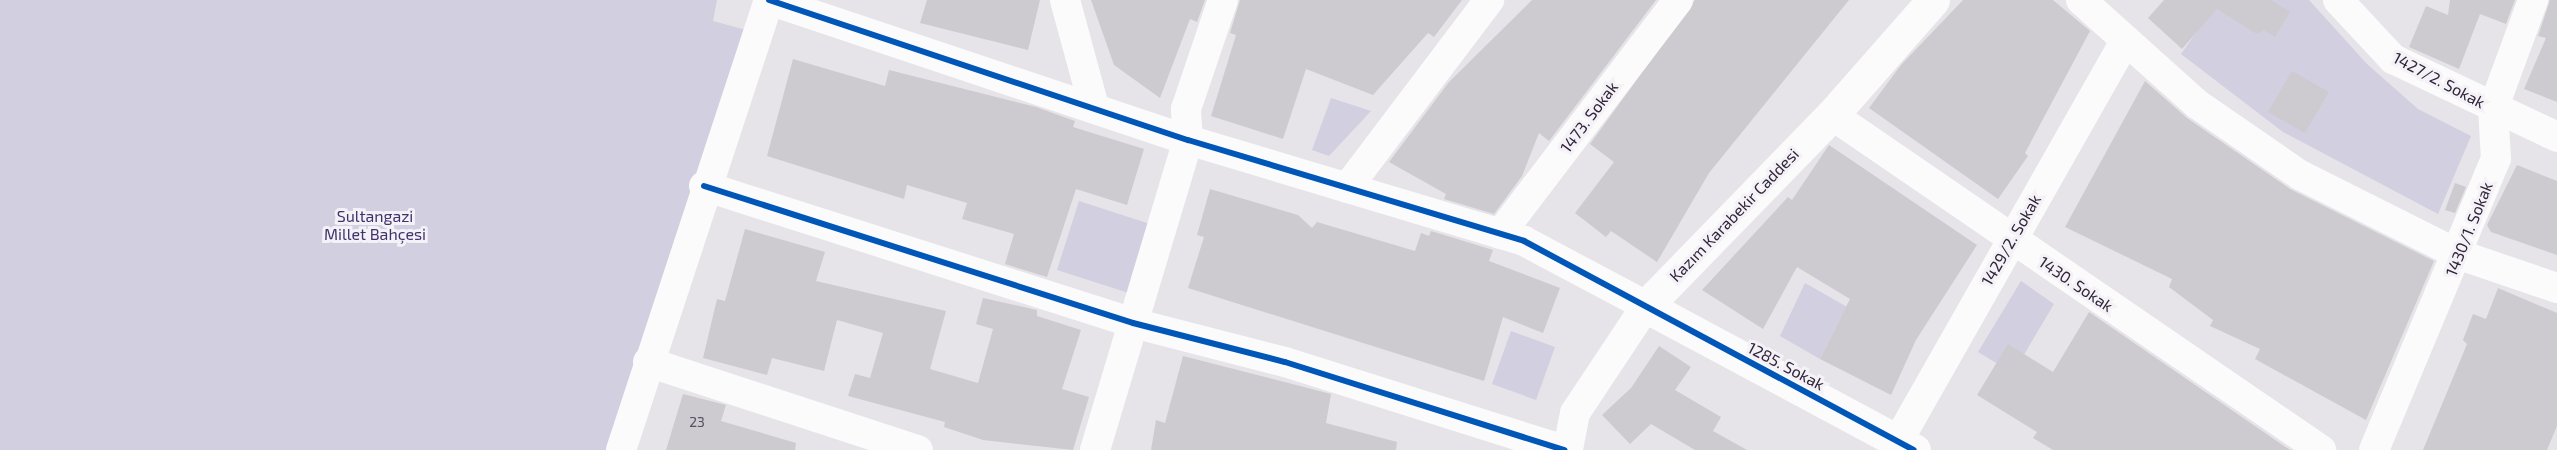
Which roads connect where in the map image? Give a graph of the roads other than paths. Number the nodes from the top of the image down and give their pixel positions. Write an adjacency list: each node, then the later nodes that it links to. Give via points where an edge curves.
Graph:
1 (1065, 0): 11 (street)
2 (1223, 0): 15 (street, via 1186,109)
3 (1489, 0): 17 (street)
4 (1678, 0): 18 (street, 1473. Sokak)
5 (1933, 0): 13 (street, Kazım Karabekir Caddesi)
6 (2081, 0): 10 (street)
7 (2533, 0): 12 (street, 1430/1. Sokak)
8 (769, 1): 11 (street); 16 (street)
9 (2347, 3): 12 (street, 1427/2. Sokak, via 2393,59)
10 (2126, 40): 19 (street, 1429/2. Sokak); 20 (street, via 2197,104 2300,175)
11 (1094, 106): 15 (street)
12 (2493, 109): 14 (street, 1427/2. Sokak); 20 (street, 1430/1. Sokak, via 2496,159)
13 (1832, 115): 19 (street, 1430. Sokak); 22 (street, Kazım Karabekir Caddesi)
14 (2557, 137)
15 (1188, 140): 17 (street); 23 (street)
16 (704, 186): 23 (street); 24 (street)
17 (1347, 188): 18 (street)
18 (1500, 234): 22 (street)
19 (2011, 240): 25 (street, 1429/2. Sokak); 30 (street, 1430. Sokak)
20 (2460, 255): 21 (street); 31 (street, 1430/1. Sokak)
21 (2557, 288)
22 (1646, 306): 25 (street, 1285. Sokak); 29 (street, Kazım Karabekir Caddesi, via 1575,413)
23 (1133, 323): 28 (street); 29 (street, via 1285,362)
24 (648, 362): 26 (street); 27 (street)
25 (1906, 446)
26 (621, 450)
27 (918, 450)
28 (1095, 450)
29 (1566, 450)
30 (2321, 450)
31 (2374, 450)

